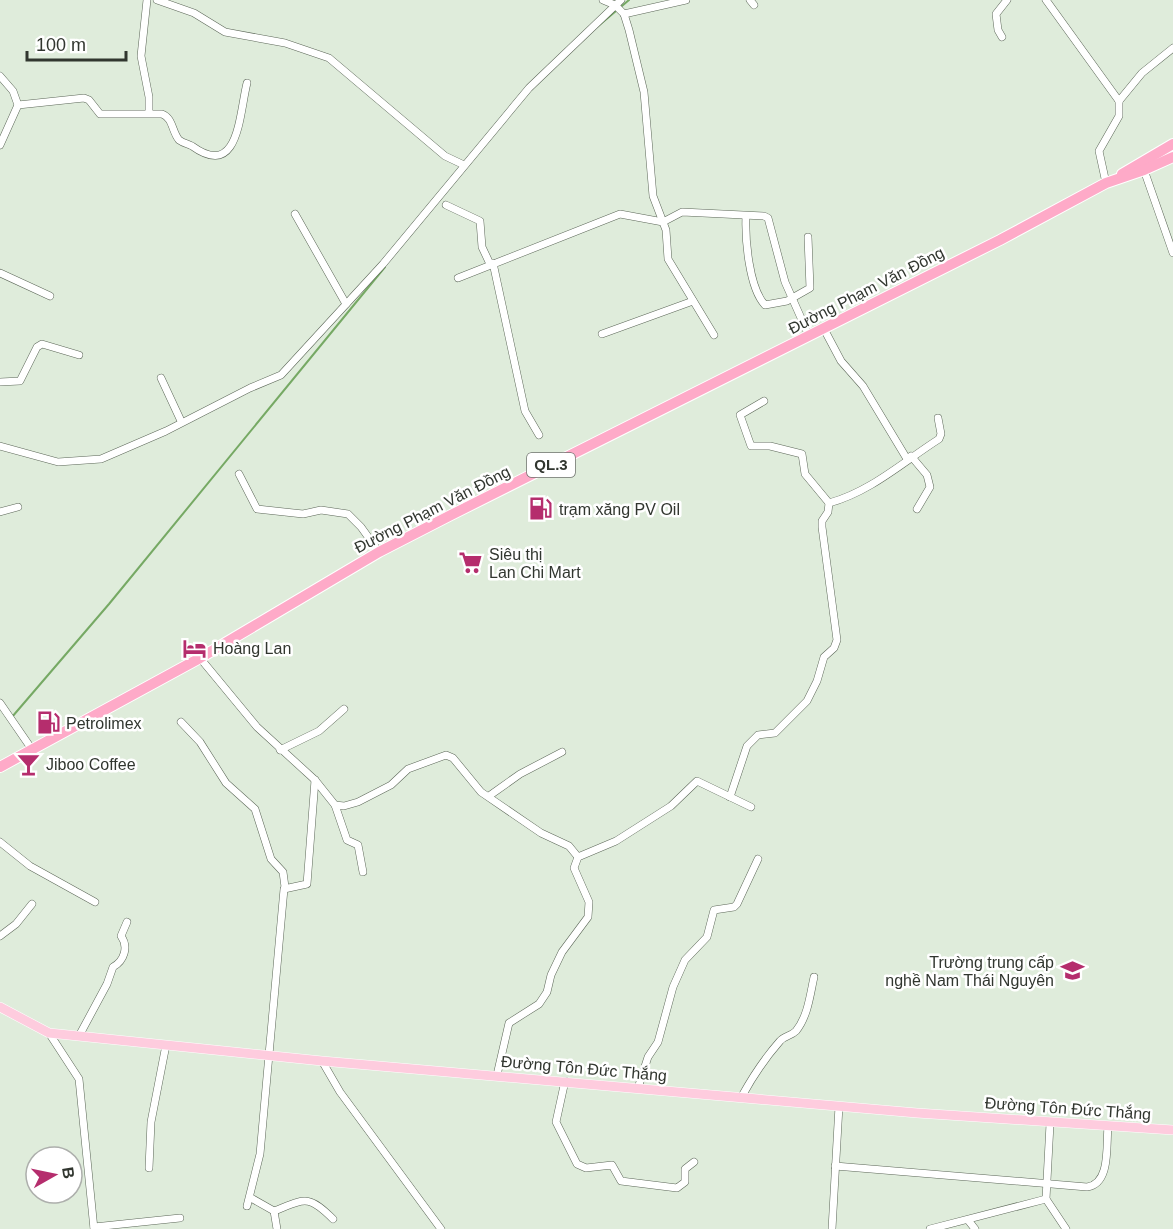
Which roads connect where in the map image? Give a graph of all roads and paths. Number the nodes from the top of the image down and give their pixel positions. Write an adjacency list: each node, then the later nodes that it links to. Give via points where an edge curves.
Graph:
1 (147, 0): 14 (street, via 141,56)
2 (157, 0): 18 (street, via 194,13 225,32 285,43 329,58 445,156)
3 (603, 0): 7 (street)
4 (686, 0): 7 (street)
5 (1046, 0): 12 (street)
6 (1004, 1): 8 (street, via 996,18)
7 (620, 7): 18 (street, via 539,76); 24 (street, via 644,92 653,196)
8 (1002, 37)
9 (1173, 48): 12 (street, via 1142,73)
10 (0, 76): 13 (street, via 13,91)
11 (247, 83): 14 (street, via 234,140 222,156 200,154 178,138 165,114)
12 (1119, 101): 20 (street, via 1119,116 1099,151)
13 (18, 105): 14 (street, via 84,98 99,114); 16 (street)
14 (149, 113)
15 (1173, 144): 20 (highway, Đường Phạm Văn Đồng / QL.3)
16 (0, 145)
17 (1173, 157): 19 (highway, Đường Phạm Văn Đồng / QL.3)
18 (464, 165): 33 (street)
19 (1144, 171): 20 (highway, Đường Phạm Văn Đồng / QL.3); 26 (street)
20 (1109, 182): 34 (highway, Đường Phạm Văn Đồng / QL.3)
21 (446, 205): 27 (street, via 480,221 482,247)
22 (296, 214): 33 (street)
23 (746, 216): 24 (street, via 682,212); 31 (street, via 768,218); 31 (street, via 752,274 763,303)
24 (663, 222): 27 (street, via 620,214); 32 (street, via 668,259)
25 (808, 237): 31 (street, via 810,288)
26 (1173, 253)
27 (491, 263): 29 (street); 44 (street, via 508,322 525,411)
28 (0, 273): 30 (street)
29 (458, 278)
30 (50, 296)
31 (792, 297): 37 (street)
32 (693, 302): 35 (street); 36 (street)
33 (346, 304): 43 (street, via 281,375)
34 (824, 329): 37 (highway, Đường Phạm Văn Đồng / QL.3); 46 (street, via 841,361 863,386)
35 (602, 334)
36 (714, 335)
37 (809, 336): 52 (highway, Đường Phạm Văn Đồng / QL.3)
38 (79, 355): 40 (street, via 42,344 20,381)
39 (161, 378): 43 (street)
40 (0, 382)
41 (764, 400): 48 (street, via 740,415 751,446 802,454 805,474)
42 (939, 418): 46 (street, via 940,437)
43 (182, 421): 45 (street, via 101,459 58,462)
44 (539, 435)
45 (0, 446)
46 (909, 458): 48 (street, via 878,481); 50 (street, via 929,482)
47 (239, 474): 52 (street, via 257,509 348,514)
48 (829, 503): 63 (street, via 822,521 836,644 824,657 812,693 791,720 775,733 758,735 747,746)
49 (18, 507): 51 (street)
50 (917, 509)
51 (0, 512)
52 (379, 552): 53 (highway, Đường Phạm Văn Đồng / QL.3)
53 (200, 658): 57 (highway, Đường Phạm Văn Đồng / QL.3); 58 (street)
54 (0, 703): 57 (street)
55 (344, 709): 58 (street, via 319,731)
56 (181, 722): 70 (street, via 200,742 226,783 255,808 271,860 283,872)
57 (31, 748): 60 (highway, Đường Phạm Văn Đồng / QL.3)
58 (280, 750): 61 (street)
59 (562, 752): 62 (street)
60 (0, 767)
61 (315, 780): 64 (street); 70 (street, via 307,884)
62 (489, 796): 64 (street, via 446,755 408,769 391,785 358,802); 67 (street, via 569,846)
63 (730, 797): 65 (street); 67 (street, via 697,781 671,806 616,841)
64 (336, 806): 69 (street, via 347,840 358,845)
65 (751, 807)
66 (0, 842): 71 (street, via 30,866)
67 (578, 857): 82 (street, via 574,868 589,902 588,917 562,952 548,992 538,1004 509,1023)
68 (758, 859): 84 (street, via 737,904 714,910 707,937 685,960)
69 (363, 872)
70 (285, 888): 80 (street)
71 (95, 902)
72 (32, 904): 74 (street)
73 (127, 922): 78 (street, via 120,936 124,953)
74 (0, 936)
75 (814, 977): 85 (street, via 795,1032 782,1039)
76 (0, 1007): 77 (main road, Đường Tôn Đức Thắng)
77 (49, 1033): 78 (main road, Đường Tôn Đức Thắng); 100 (street, via 79,1079)
78 (79, 1036): 79 (main road, Đường Tôn Đức Thắng)
79 (166, 1045): 80 (main road, Đường Tôn Đức Thắng); 92 (street, via 151,1122)
80 (269, 1054): 81 (main road, Đường Tôn Đức Thắng); 95 (street, via 259,1165 249,1202)
81 (322, 1061): 82 (main road, Đường Tôn Đức Thắng); 102 (street, via 340,1092)
82 (497, 1075): 83 (main road, Đường Tôn Đức Thắng)
83 (565, 1081): 84 (main road, Đường Tôn Đức Thắng); 90 (street, via 556,1122 577,1164 586,1168 612,1165 621,1181 677,1188 685,1182 685,1169)
84 (638, 1088): 85 (main road, Đường Tôn Đức Thắng)
85 (742, 1096): 86 (main road, Đường Tôn Đức Thắng)
86 (839, 1106): 87 (main road, Đường Tôn Đức Thắng); 91 (street)
87 (1050, 1124): 88 (main road, Đường Tôn Đức Thắng); 93 (street)
88 (1108, 1126): 89 (main road, Đường Tôn Đức Thắng); 93 (street, via 1101,1181 1087,1187)
89 (1173, 1130)
90 (694, 1162)
91 (835, 1166): 93 (street); 103 (street)
92 (149, 1168)
93 (1047, 1185): 94 (street)
94 (1046, 1199): 98 (street); 106 (street)
95 (274, 1211): 97 (street, via 307,1200 317,1203); 101 (street)
96 (180, 1218): 99 (street)
97 (333, 1219)
98 (968, 1220): 104 (street); 105 (street)
99 (142, 1225): 100 (street)
100 (94, 1228)
101 (278, 1229)
102 (441, 1229)
103 (832, 1229)
104 (930, 1229)
105 (975, 1229)
106 (1066, 1229)

